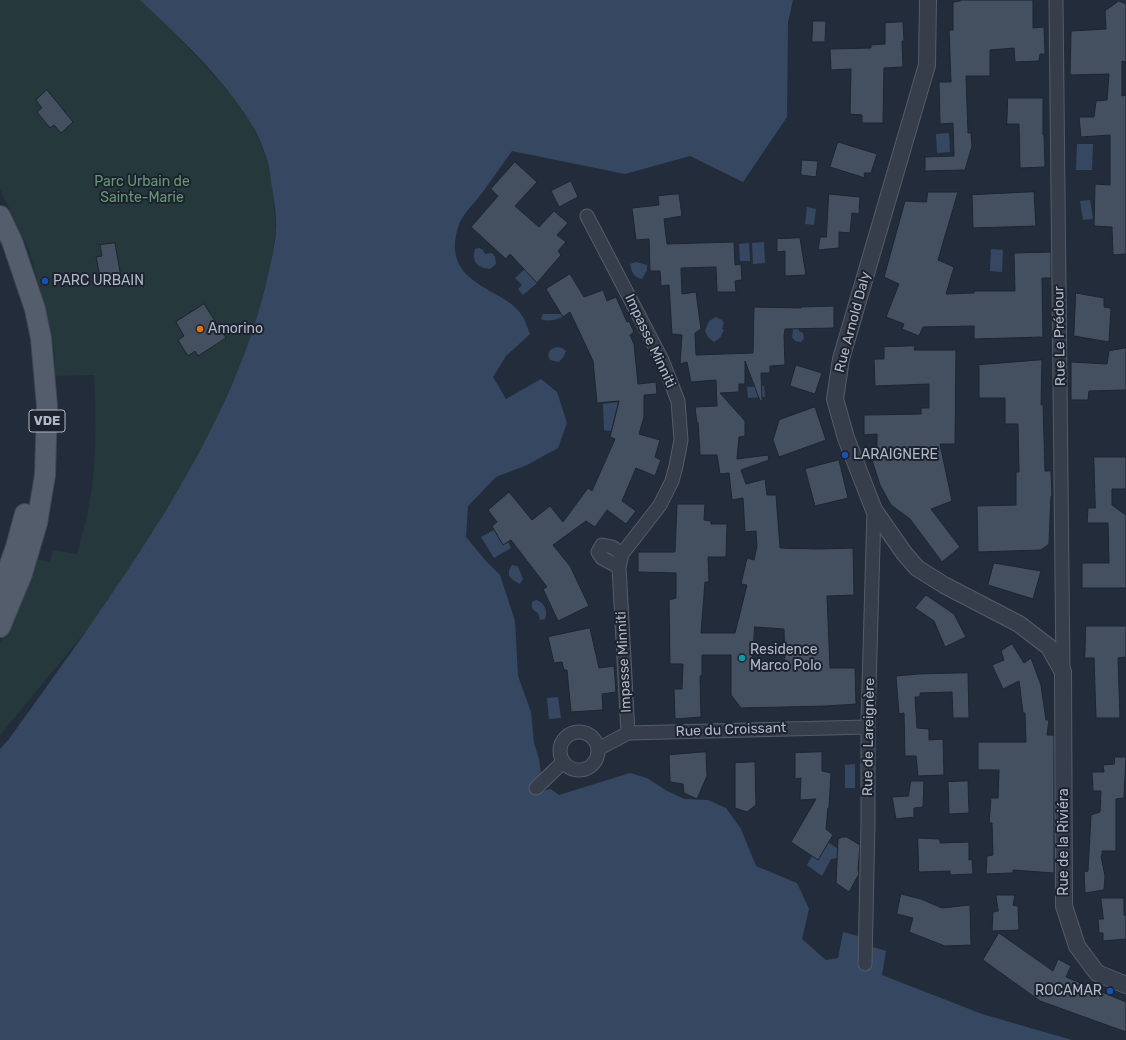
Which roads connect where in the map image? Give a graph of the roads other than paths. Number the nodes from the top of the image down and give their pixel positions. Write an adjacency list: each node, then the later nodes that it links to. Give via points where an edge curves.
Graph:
1 (928, 0): 6 (street, Rue Arnold Daly, via 927,65 841,359 835,399 846,438)
2 (1056, 0): 11 (street, Rue Le Prédour)
3 (0, 216): 10 (main road, VDE, via 12,241 35,309 41,338 47,406 45,475 37,523 22,574)
4 (587, 216): 7 (street, Impasse Minniti, via 662,360 678,401 681,440 672,481 660,505)
5 (0, 248): 9 (main road, VDE, via 20,295 29,325 38,380 40,421 39,455 16,547)
6 (874, 510): 11 (street, Rue Arnold Daly, via 917,568 1019,624 1049,647); 12 (street, Rue de Lareignère)
7 (622, 554): 8 (street, Impasse Minniti); 8 (street, via 612,547 602,545 598,552 602,558)
8 (619, 567): 13 (street, Impasse Minniti)
9 (0, 592)
10 (0, 627)
11 (1063, 672): 18 (street, Rue de la Riviéra, via 1064,906 1078,946 1097,972)
12 (868, 727): 13 (street, Rue du Croissant); 17 (street, Rue de Lareignère)
13 (628, 733): 14 (street, Rue du Croissant)
14 (598, 749): 15 (street, via 598,756 594,762 583,770 569,768); 15 (street, via 591,735 585,732 568,734 560,748)
15 (563, 762): 16 (street)
16 (536, 788)
17 (865, 964)
18 (1126, 985)

